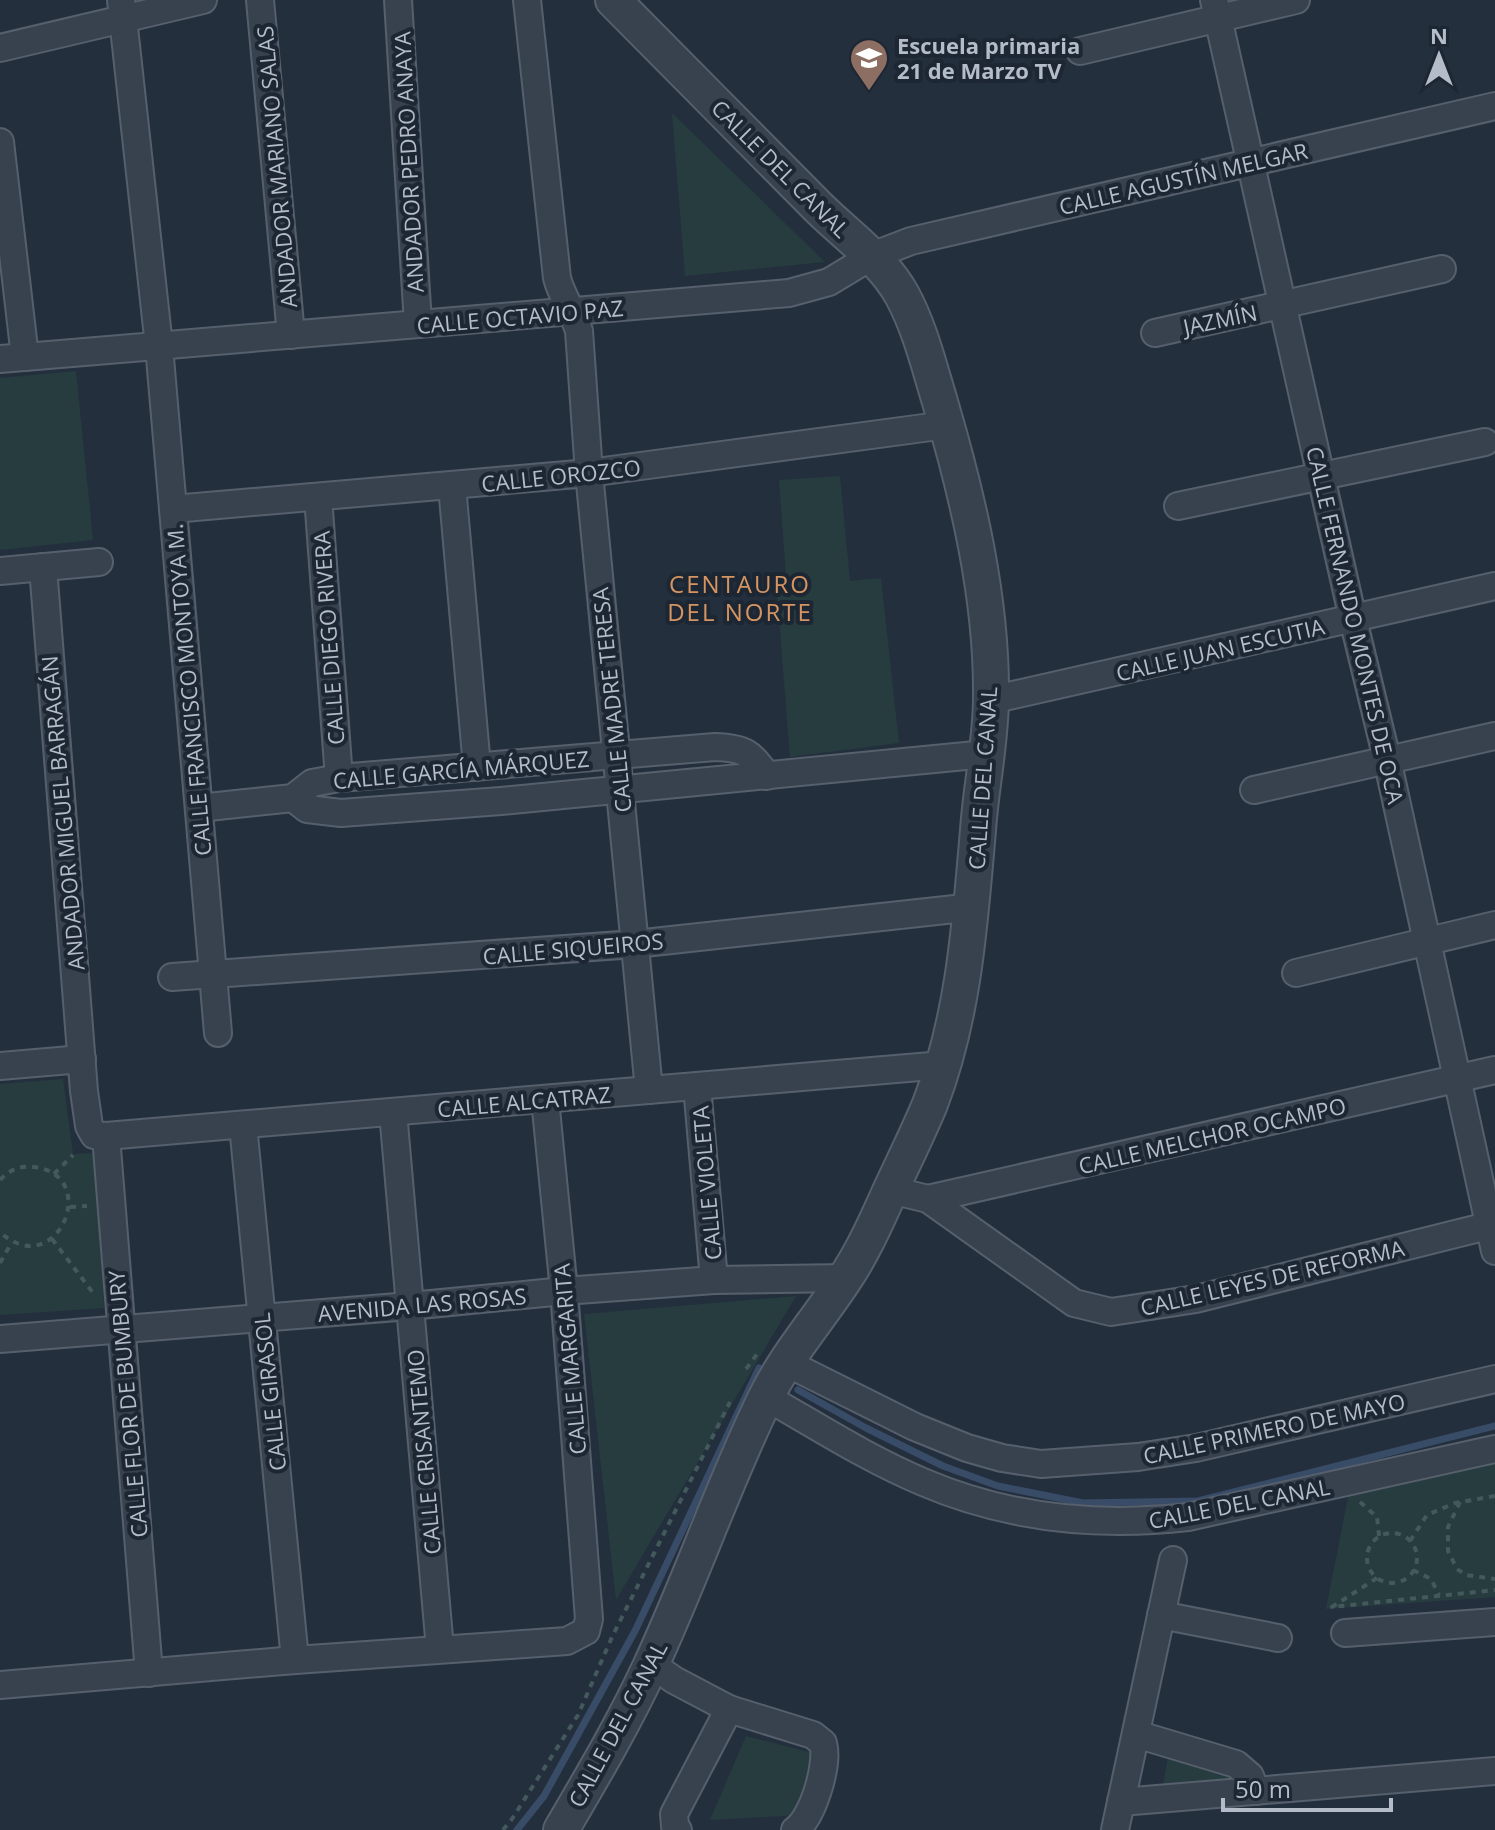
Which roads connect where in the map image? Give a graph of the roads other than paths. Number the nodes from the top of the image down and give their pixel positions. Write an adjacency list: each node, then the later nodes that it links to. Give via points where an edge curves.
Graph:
1 (203, 0): 7 (street)
2 (260, 0): 20 (street, ANDADOR MARIANO SALAS)
3 (398, 0): 18 (street, ANDADOR PEDRO ANAYA)
4 (527, 0): 17 (street, CALLE MADRE TERESA, via 557,278)
5 (613, 0): 14 (street, CALLE DEL CANAL)
6 (1296, 0): 8 (street)
7 (123, 9): 9 (street); 21 (street, CALLE FRANCISCO MONTOYA M.)
8 (1216, 9): 10 (street); 13 (street, CALLE FERNANDO MONTES DE OCA)
9 (0, 48)
10 (1080, 51)
11 (1495, 106): 13 (street, CALLE AGUSTÍN MELGAR)
12 (0, 142): 22 (street)
13 (1251, 162): 14 (street, CALLE AGUSTÍN MELGAR, via 911,241); 16 (street, CALLE FERNANDO MONTES DE OCA)
14 (872, 256): 17 (street, CALLE OCTAVIO PAZ, via 829,282 789,293); 23 (street, CALLE DEL CANAL, via 913,316)
15 (1442, 269): 16 (street, JAZMÍN)
16 (1285, 306): 19 (street, JAZMÍN); 26 (street, CALLE FERNANDO MONTES DE OCA)
17 (570, 312): 18 (street, CALLE OCTAVIO PAZ); 25 (street, CALLE MADRE TERESA, via 579,331)
18 (418, 324): 20 (street, CALLE OCTAVIO PAZ)
19 (1155, 333)
20 (291, 335): 21 (street, CALLE OCTAVIO PAZ)
21 (159, 346): 22 (street, CALLE OCTAVIO PAZ); 30 (street, CALLE FRANCISCO MONTOYA M.)
22 (12, 358)
23 (946, 425): 25 (street, CALLE OROZCO); 36 (street, CALLE DEL CANAL, via 975,542)
24 (1485, 442): 26 (street)
25 (589, 473): 27 (street, CALLE OROZCO); 39 (street, CALLE MADRE TERESA)
26 (1322, 478): 29 (street); 35 (street, CALLE FERNANDO MONTES DE OCA)
27 (452, 486): 28 (street, CALLE OROZCO); 41 (street)
28 (318, 497): 30 (street, CALLE OROZCO); 43 (street, CALLE DIEGO RIVERA)
29 (1178, 506)
30 (173, 509): 47 (street, CALLE FRANCISCO MONTOYA M.)
31 (99, 562): 32 (street)
32 (43, 567): 33 (street); 56 (street, ANDADOR MIGUEL BARRAGÁN)
33 (0, 571)
34 (1495, 586): 35 (street, CALLE JUAN ESCUTIA)
35 (1353, 619): 36 (street, CALLE JUAN ESCUTIA); 40 (street, CALLE FERNANDO MONTES DE OCA)
36 (991, 700): 38 (street, CALLE DEL CANAL)
37 (1495, 736): 40 (street)
38 (986, 754): 42 (street, CALLE GARCÍA MÁRQUEZ); 48 (street, CALLE DEL CANAL)
39 (616, 756): 41 (street, CALLE GARCÍA MÁRQUEZ); 42 (street, CALLE GARCÍA MÁRQUEZ, via 737,748 752,756); 44 (street, CALLE MADRE TERESA)
40 (1387, 759): 45 (street); 50 (street, CALLE FERNANDO MONTES DE OCA)
41 (477, 767): 43 (street, CALLE GARCÍA MÁRQUEZ)
42 (767, 776): 44 (street, CALLE GARCÍA MÁRQUEZ)
43 (339, 778): 46 (street, CALLE GARCÍA MÁRQUEZ, via 312,783)
44 (620, 789): 46 (street, CALLE GARCÍA MÁRQUEZ, via 341,813 307,809); 51 (street, CALLE MADRE TERESA)
45 (1254, 790)
46 (293, 798): 47 (street, CALLE GARCÍA MÁRQUEZ)
47 (199, 808): 53 (street, CALLE FRANCISCO MONTOYA M.)
48 (973, 907): 51 (street, CALLE SIQUEIROS); 57 (street, CALLE DEL CANAL, via 963,983)
49 (1495, 925): 50 (street)
50 (1428, 942): 52 (street); 60 (street, CALLE FERNANDO MONTES DE OCA)
51 (635, 944): 53 (street, CALLE SIQUEIROS); 62 (street, CALLE MADRE TERESA)
52 (1296, 973)
53 (213, 976): 54 (street, CALLE SIQUEIROS); 55 (street, CALLE FRANCISCO MONTOYA M.)
54 (172, 977)
55 (218, 1033)
56 (82, 1059): 58 (street); 66 (street, ANDADOR MIGUEL BARRAGÁN, via 89,1126 94,1135)
57 (943, 1065): 61 (street, CALLE ALCATRAZ); 67 (street, CALLE DEL CANAL)
58 (0, 1066)
59 (1495, 1070): 60 (street, CALLE MELCHOR OCAMPO)
60 (1458, 1079): 68 (street, CALLE MELCHOR OCAMPO); 69 (street, CALLE FERNANDO MONTES DE OCA)
61 (697, 1086): 62 (street, CALLE ALCATRAZ); 71 (street, CALLE VIOLETA)
62 (649, 1090): 63 (street, CALLE ALCATRAZ)
63 (545, 1099): 64 (street, CALLE ALCATRAZ); 72 (street, CALLE MARGARITA)
64 (393, 1112): 65 (street, CALLE ALCATRAZ); 73 (street, CALLE CRISANTEMO)
65 (243, 1125): 66 (street, CALLE ALCATRAZ); 74 (street, CALLE GIRASOL)
66 (106, 1136): 75 (street, CALLE FLOR DE BUMBURY)
67 (891, 1190): 68 (street, CALLE LEYES DE REFORMA); 70 (street, CALLE DEL CANAL)
68 (928, 1199): 69 (street, CALLE LEYES DE REFORMA, via 1074,1303 1111,1312 1196,1299)
69 (1494, 1233)
70 (845, 1278): 71 (street, AVENIDA LAS ROSAS); 77 (street, CALLE DEL CANAL)
71 (714, 1280): 72 (street, AVENIDA LAS ROSAS)
72 (564, 1291): 73 (street, AVENIDA LAS ROSAS); 86 (street, CALLE MARGARITA, via 586,1631 567,1641)
73 (410, 1306): 74 (street, AVENIDA LAS ROSAS); 86 (street, CALLE CRISANTEMO)
74 (262, 1318): 75 (street, AVENIDA LAS ROSAS); 87 (street, CALLE GIRASOL)
75 (121, 1330): 76 (street, AVENIDA LAS ROSAS); 89 (street, CALLE FLOR DE BUMBURY)
76 (0, 1339)
77 (773, 1356): 78 (street, CALLE PRIMERO DE MAYO, via 967,1448 1041,1464 1196,1448); 79 (street, CALLE DEL CANAL)
78 (1495, 1379)
79 (756, 1384): 80 (street, CALLE DEL CANAL, via 887,1465 951,1493 1065,1519 1143,1522 1188,1517); 88 (street, CALLE DEL CANAL, via 727,1482)
80 (1495, 1449)
81 (1173, 1560): 82 (street)
82 (1161, 1615): 85 (street); 92 (street)
83 (1495, 1622): 84 (street)
84 (1345, 1633)
85 (1278, 1638)
86 (440, 1649): 87 (street)
87 (295, 1660): 89 (street)
88 (651, 1664): 91 (street); 96 (street, CALLE DEL CANAL)
89 (149, 1673): 90 (street)
90 (0, 1685)
91 (729, 1709): 97 (street, via 674,1814); 98 (street, via 813,1735 823,1743 812,1811)
92 (1136, 1734): 94 (street, via 1236,1764 1250,1776); 95 (street)
93 (1495, 1771): 94 (street)
94 (1256, 1791): 95 (street)
95 (1121, 1802): 99 (street)
96 (561, 1830)
97 (678, 1830)
98 (795, 1830)
99 (1115, 1830)

